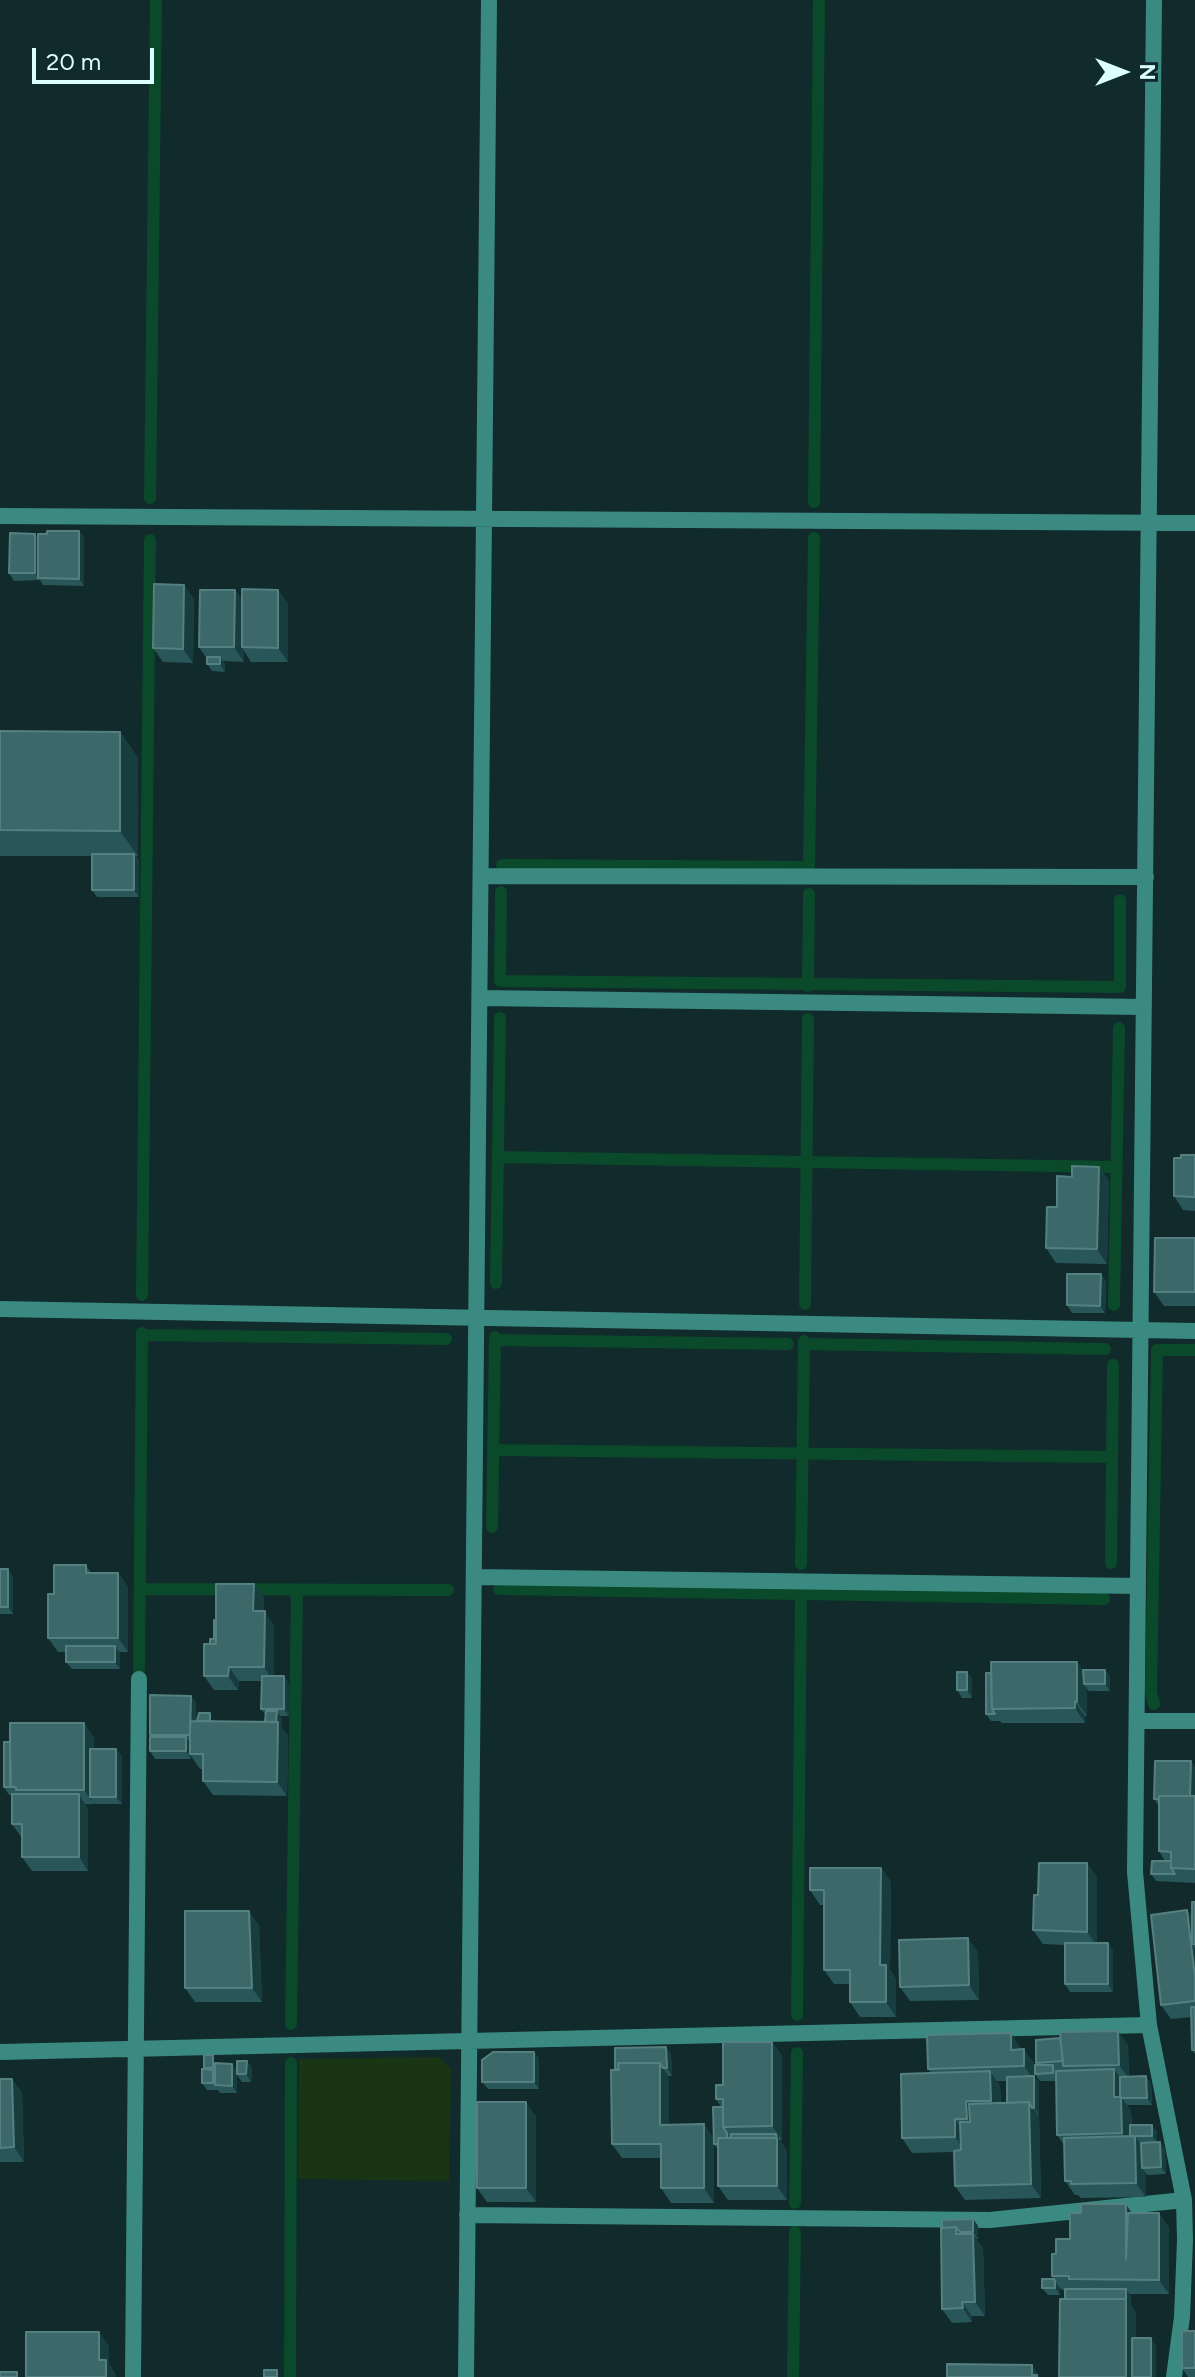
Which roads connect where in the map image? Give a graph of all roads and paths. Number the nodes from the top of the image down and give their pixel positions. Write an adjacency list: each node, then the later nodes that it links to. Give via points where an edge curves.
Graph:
1 (489, 0): 4 (street)
2 (1154, 0): 5 (street)
3 (0, 516): 4 (street)
4 (485, 520): 5 (street); 7 (street)
5 (1149, 523): 6 (street); 8 (street)
6 (1195, 523)
7 (481, 876): 8 (street); 9 (street)
8 (1146, 877): 10 (street)
9 (480, 998): 10 (street); 12 (street)
10 (1144, 1007): 13 (street)
11 (0, 1309): 12 (street)
12 (477, 1318): 13 (street); 15 (street)
13 (1142, 1330): 14 (street); 16 (street)
14 (1195, 1331)
15 (475, 1577): 16 (street); 21 (street)
16 (1138, 1586): 18 (street)
17 (139, 1679): 22 (street)
18 (1137, 1721): 19 (street); 20 (street, via 1135,1872)
19 (1195, 1721)
20 (1149, 2025): 21 (street); 24 (street)
21 (469, 2041): 22 (street); 25 (street)
22 (136, 2049): 23 (street); 27 (street)
23 (0, 2052)
24 (1184, 2200): 25 (street, via 990,2220); 26 (street)
25 (467, 2215): 28 (street)
26 (1190, 2240): 29 (street)
27 (133, 2377)
28 (466, 2377)
29 (1174, 2377)

